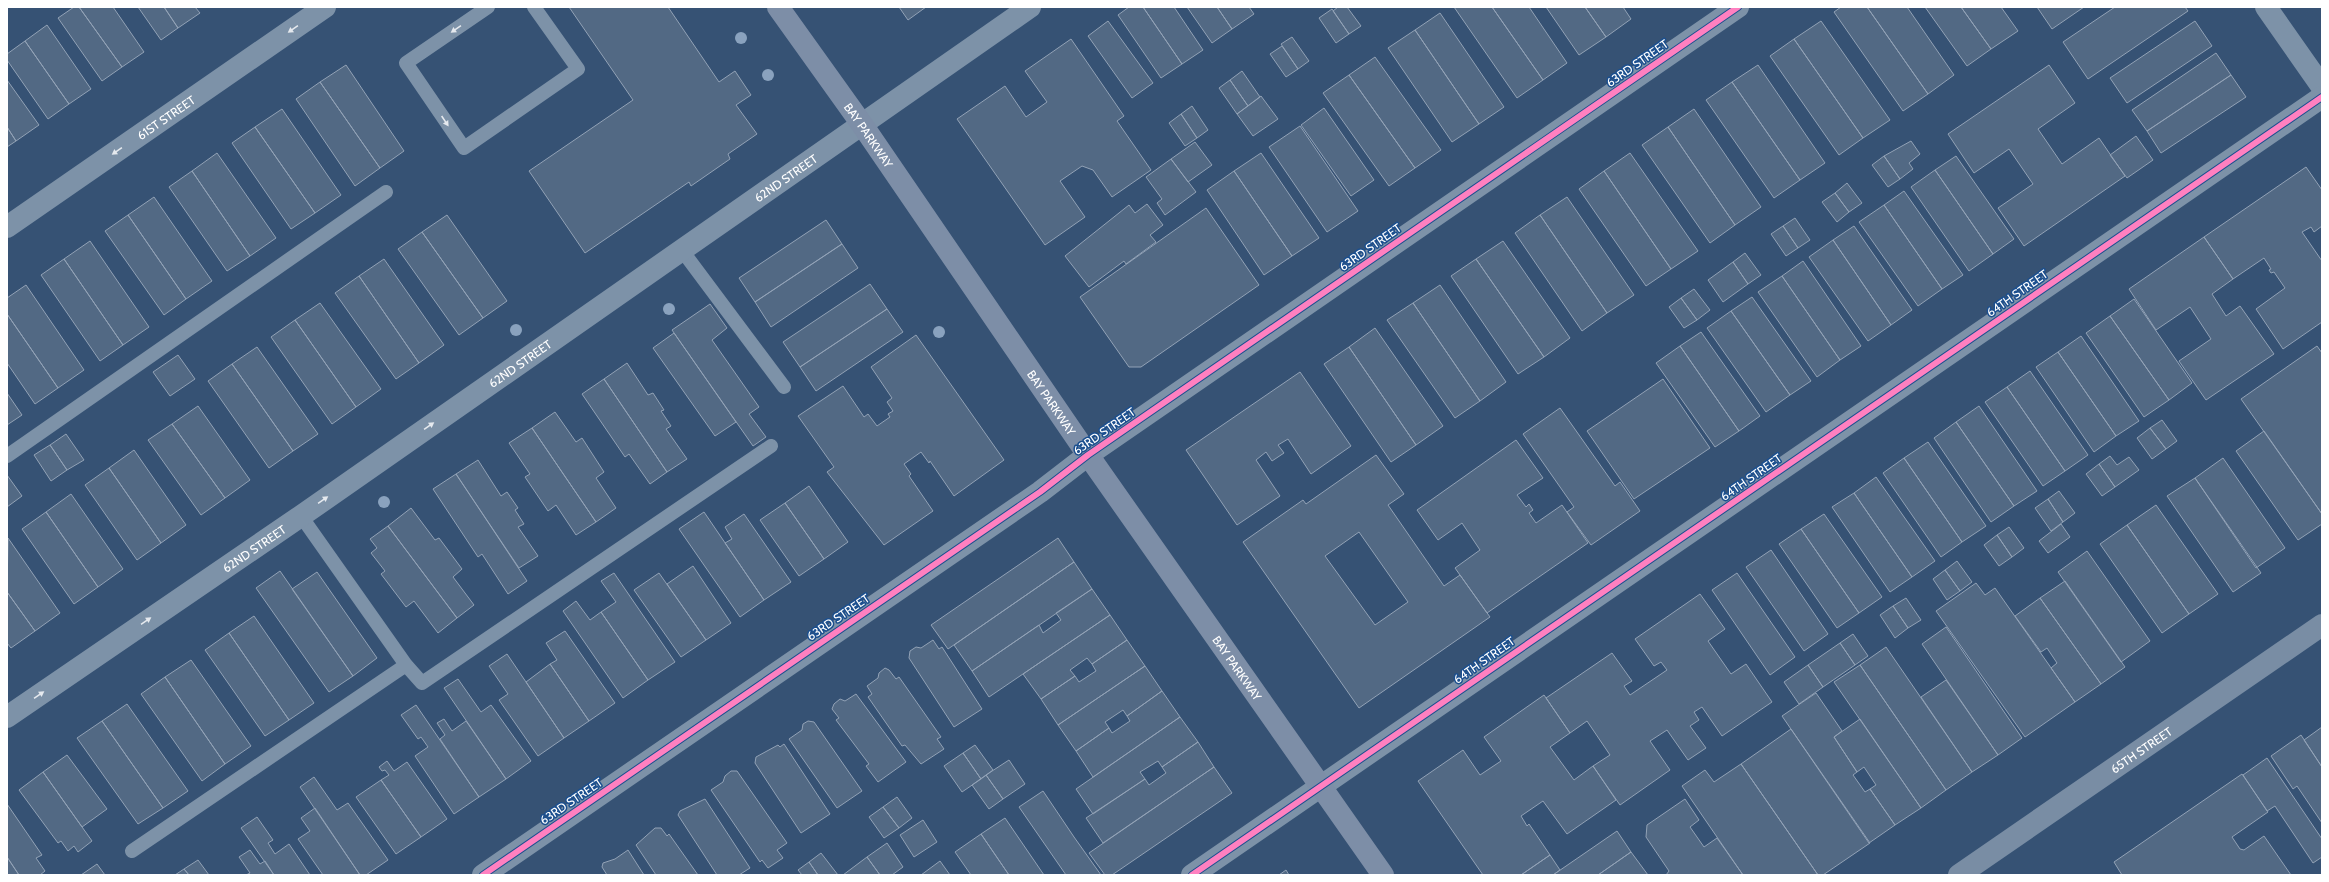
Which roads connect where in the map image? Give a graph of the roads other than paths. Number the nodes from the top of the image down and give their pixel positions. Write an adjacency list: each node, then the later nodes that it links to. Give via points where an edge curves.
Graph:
1 (325, 7): 12 (street, 61ST STREET, one-way to 12)
2 (488, 7): 3 (lane, one-way to 3, via 406,63 464,148 578,69)
3 (534, 7)
4 (778, 7): 10 (main road, BAY PARKWAY)
5 (1030, 7): 10 (street, 62ND STREET)
6 (1738, 7): 16 (street, 63RD STREET)
7 (2266, 7): 8 (street)
8 (2322, 87)
9 (2322, 97): 22 (street, 64TH STREET)
10 (861, 123): 13 (street, 62ND STREET); 16 (main road, BAY PARKWAY)
11 (386, 192): 17 (lane)
12 (7, 227)
13 (681, 249): 14 (lane); 18 (street, 62ND STREET, one-way to 13)
14 (784, 387)
15 (771, 446): 20 (lane, via 422,683)
16 (1088, 455): 22 (main road, BAY PARKWAY); 24 (street, 63RD STREET, via 1040,492)
17 (7, 456)
18 (301, 516): 20 (lane); 21 (street, 62ND STREET, one-way to 18)
19 (2322, 625): 27 (main road, 65TH STREET)
20 (406, 665): 23 (lane)
21 (7, 717)
22 (1322, 786): 25 (street, 64TH STREET); 26 (main road, BAY PARKWAY)
23 (132, 851)
24 (483, 875)
25 (1192, 875)
26 (1384, 875)
27 (1961, 875)

